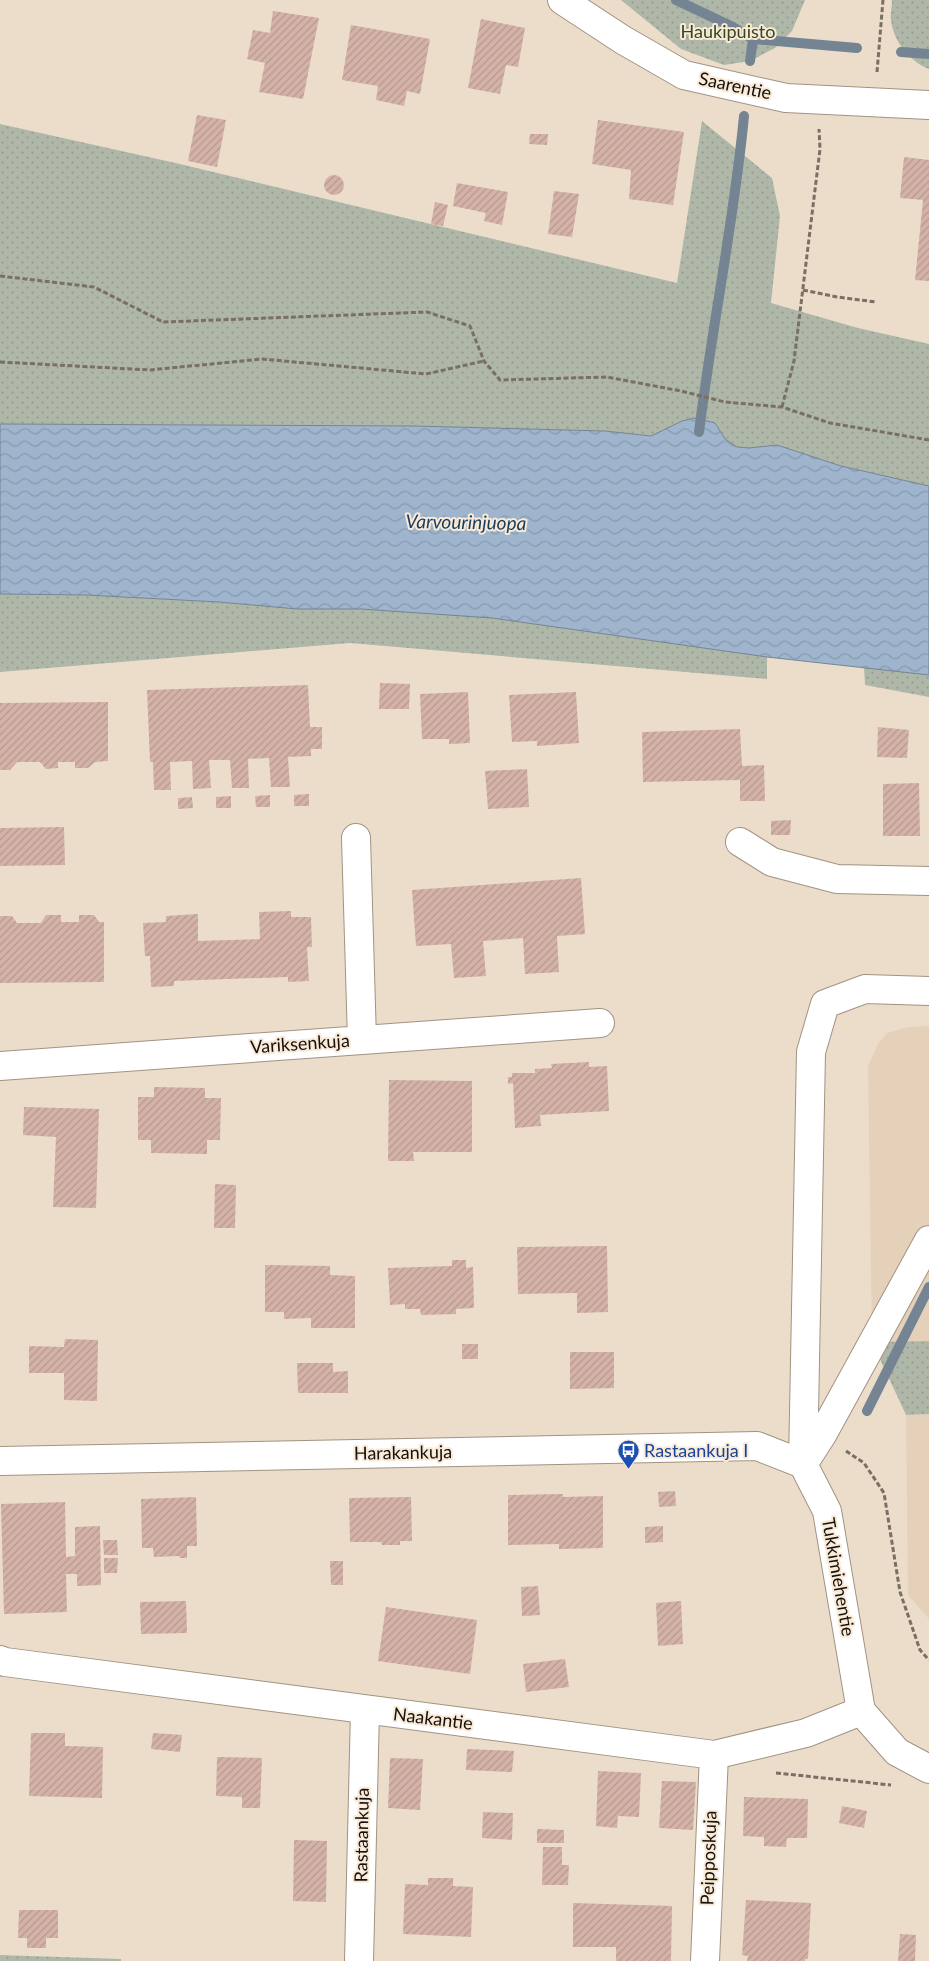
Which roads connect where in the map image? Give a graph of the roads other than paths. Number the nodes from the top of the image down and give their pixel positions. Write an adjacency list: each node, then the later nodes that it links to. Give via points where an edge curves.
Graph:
1 (562, 0): 2 (street, Saarentie, via 684,75 786,98)
2 (929, 106)
3 (356, 838): 8 (street)
4 (740, 842): 5 (street, via 772,862 837,879)
5 (929, 881)
6 (929, 992): 12 (street, via 865,989 825,1004 811,1052)
7 (600, 1023): 8 (street, Variksenkuja)
8 (362, 1040): 9 (street, Variksenkuja)
9 (0, 1066)
10 (929, 1240): 12 (street)
11 (0, 1462): 12 (street, Harakankuja, via 756,1446)
12 (803, 1464): 15 (street, Tukkimiehentie, via 827,1511)
13 (0, 1660): 14 (street, Naakantie)
14 (365, 1710): 16 (street, Naakantie); 18 (street, Rastaankuja)
15 (862, 1711): 16 (street, Naakantie, via 806,1733); 17 (street, via 897,1752)
16 (714, 1755): 19 (street, Peipposkuja)
17 (927, 1768)
18 (359, 1961)
19 (705, 1961)

